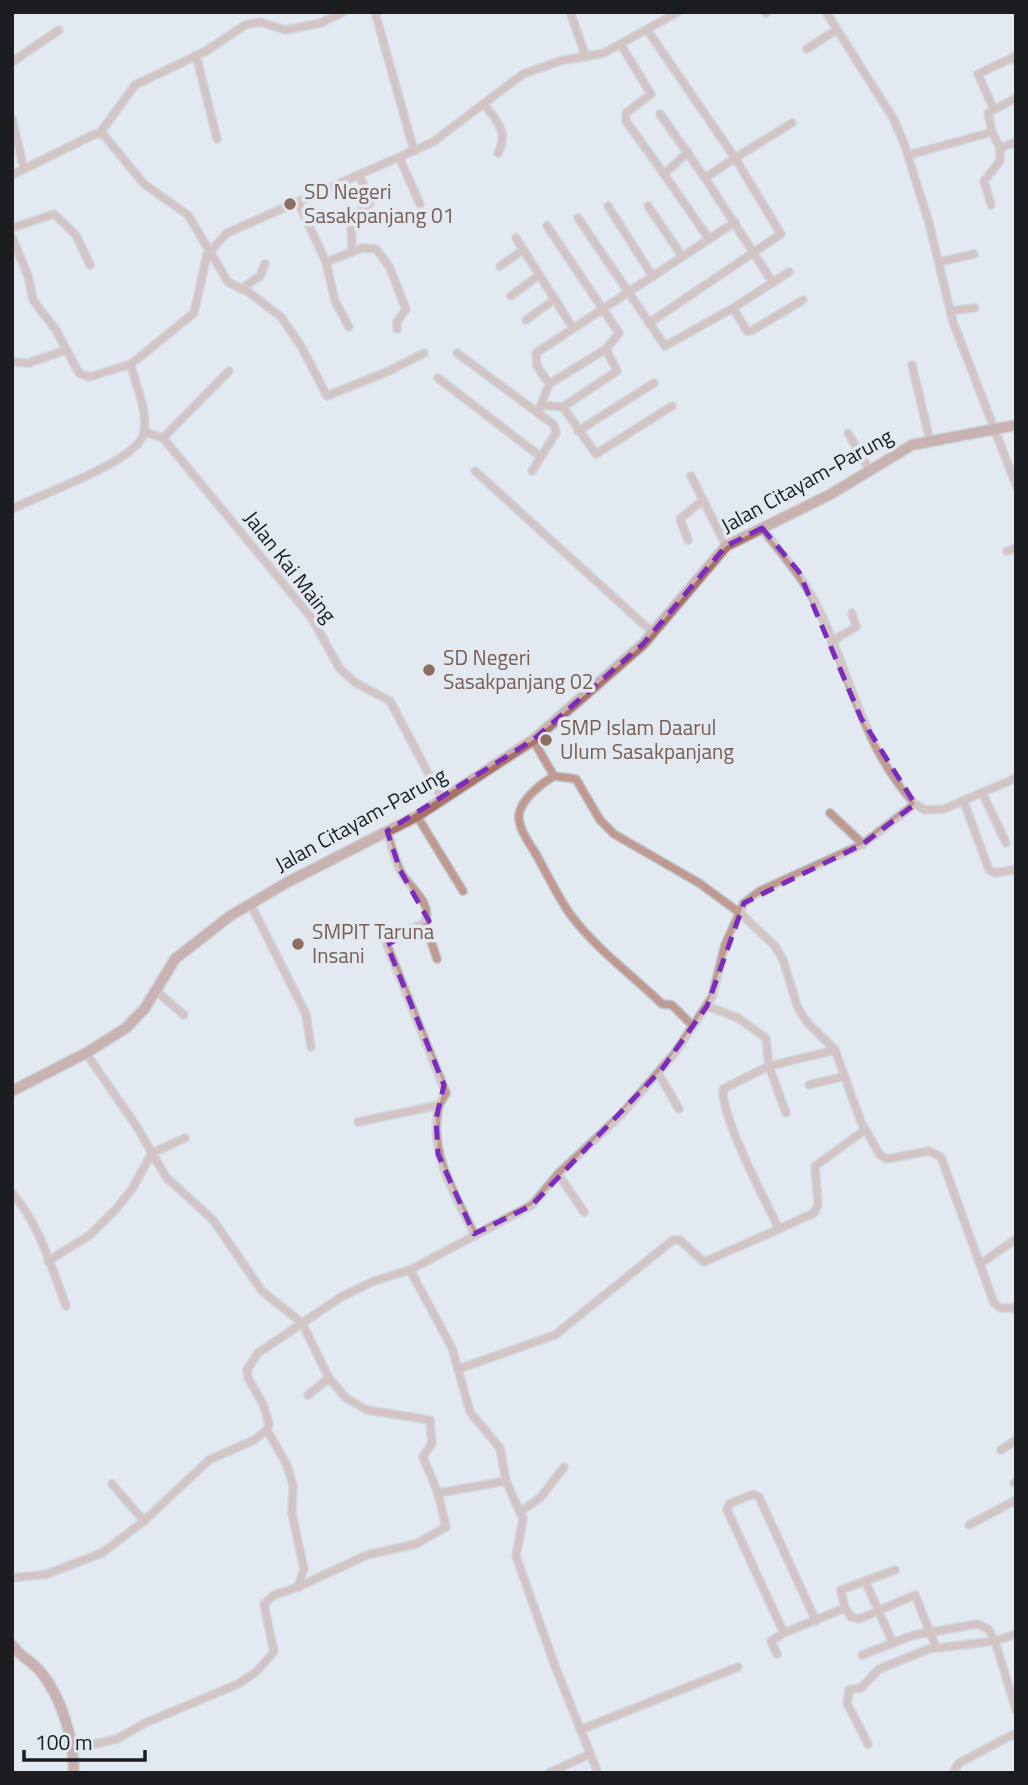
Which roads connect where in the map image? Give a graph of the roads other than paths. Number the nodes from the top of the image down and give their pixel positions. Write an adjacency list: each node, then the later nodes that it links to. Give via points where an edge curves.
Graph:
1 (343, 12): 6 (street)
2 (375, 12): 27 (street)
3 (570, 12): 13 (street)
4 (678, 12): 9 (street)
5 (826, 12): 8 (street)
6 (329, 16): 12 (street, via 285,30 252,23)
7 (59, 30): 15 (street)
8 (836, 30): 11 (street); 30 (street, via 893,118)
9 (648, 31): 10 (street); 31 (street)
10 (621, 45): 13 (street); 34 (street, via 651,94 626,113 626,121)
11 (807, 49)
12 (196, 55): 23 (street, via 135,85); 24 (street)
13 (586, 57): 17 (street, via 523,74)
14 (1015, 58): 18 (street, via 978,74)
15 (12, 62)
16 (1016, 98): 18 (street)
17 (484, 104): 27 (street, via 441,138); 29 (street, via 503,132)
18 (993, 108): 22 (street, via 987,117)
19 (660, 114): 28 (street)
20 (12, 119): 33 (street)
21 (792, 123): 31 (street)
22 (992, 132): 26 (street); 30 (street)
23 (100, 133): 33 (street); 50 (street, via 144,184 182,209)
24 (217, 139)
25 (1016, 142): 26 (street)
26 (1000, 148): 40 (street, via 1000,161 984,180)
27 (414, 151): 32 (street)
28 (688, 152): 34 (street); 37 (street)
29 (498, 153)
30 (909, 155): 57 (street)
31 (735, 158): 37 (street); 53 (street, via 781,229 778,238)
32 (400, 159): 36 (street); 39 (street)
33 (24, 169): 35 (street)
34 (664, 174): 49 (street)
35 (12, 175)
36 (360, 176): 38 (street); 52 (street, via 370,203 351,219)
37 (705, 178): 44 (street)
38 (298, 202): 50 (street, via 227,233); 56 (street)
39 (420, 204)
40 (990, 205)
41 (608, 206): 63 (street)
42 (648, 206): 55 (street)
43 (578, 218): 66 (street)
44 (735, 222): 49 (street); 53 (street)
45 (547, 226): 72 (street)
46 (12, 228): 59 (street, via 54,214 76,234)
47 (12, 237): 80 (street, via 32,297)
48 (516, 238): 51 (street)
49 (709, 239): 55 (street)
50 (210, 249): 65 (street, via 222,276); 84 (street, via 194,313)
51 (523, 250): 60 (street); 62 (street)
52 (352, 252): 56 (street); 78 (street, via 367,247 383,256 406,309)
53 (755, 252): 64 (street); 75 (street)
54 (974, 254): 57 (street)
55 (682, 256): 63 (street)
56 (326, 262): 76 (street, via 335,301)
57 (939, 262): 73 (street)
58 (265, 264): 65 (street, via 260,276)
59 (90, 265)
60 (500, 266)
61 (789, 272): 64 (street)
62 (539, 275): 67 (street); 68 (street)
63 (653, 277): 66 (street)
64 (772, 283): 70 (street)
65 (241, 289): 82 (street, via 275,311 291,329 327,396)
66 (627, 293): 72 (street); 75 (street)
67 (511, 296)
68 (555, 299): 74 (street); 77 (street)
69 (803, 300): 70 (street, via 751,331)
70 (733, 308): 75 (street, via 665,346)
71 (975, 308): 73 (street)
72 (603, 309): 77 (street); 79 (street, via 619,333)
73 (950, 311): 95 (street)
74 (526, 320)
75 (649, 323)
76 (349, 327)
77 (573, 328): 89 (street, via 536,353)
78 (397, 329)
79 (606, 349): 89 (street); 92 (street, via 617,370)
80 (66, 350): 83 (street, via 28,363); 84 (street, via 85,377)
81 (457, 352): 93 (street)
82 (424, 353)
83 (12, 362)
84 (131, 364): 97 (street, via 143,402)
85 (912, 365): 100 (street)
86 (229, 371): 99 (street)
87 (438, 378): 101 (street)
88 (654, 383): 96 (street)
89 (548, 387): 90 (street)
90 (543, 402): 92 (street); 93 (street)
91 (672, 406): 96 (street, via 596,454)
92 (563, 407): 96 (street)
93 (538, 414): 101 (street, via 556,429)
94 (1016, 425): 95 (main road, Jalan Citayam-Parung)
95 (996, 429): 100 (main road, Jalan Citayam-Parung); 106 (street)
96 (578, 431)
97 (145, 432): 99 (street); 108 (street, via 139,445 114,464)
98 (848, 433): 104 (street)
99 (163, 438): 121 (street, Jalan Kai Maing, via 312,617 340,669 390,701)
100 (930, 441): 104 (main road, Jalan Citayam-Parung, via 912,445)
101 (541, 457): 103 (street)
102 (475, 471): 115 (street)
103 (532, 471)
104 (870, 471): 109 (main road, Jalan Citayam-Parung)
105 (691, 477): 107 (street)
106 (1016, 485)
107 (703, 500): 110 (street, via 680,519); 111 (street)
108 (12, 509)
109 (762, 528): 111 (main road, Jalan Citayam-Parung); 116 (street, via 799,572)
110 (688, 540)
111 (726, 546): 115 (main road, Jalan Citayam-Parung)
112 (1016, 548): 113 (street)
113 (1007, 551)
114 (852, 612): 116 (street, via 856,627)
115 (652, 632): 117 (main road, Jalan Citayam-Parung)
116 (832, 641): 123 (street, via 874,745)
117 (533, 740): 118 (street); 121 (main road, Jalan Citayam-Parung)
118 (554, 776): 132 (street, via 576,779 600,820 614,834); 138 (street, via 519,813 534,851 584,932 662,1004 672,1005)
119 (1016, 778): 120 (street)
120 (982, 792): 122 (street); 127 (street)
121 (442, 799): 125 (main road, Jalan Citayam-Parung)
122 (964, 802): 123 (street, via 929,811); 129 (street, via 989,870)
123 (915, 804): 128 (street)
124 (830, 813): 128 (street)
125 (417, 816): 126 (main road, Jalan Citayam-Parung); 130 (street)
126 (387, 831): 131 (main road, Jalan Citayam-Parung); 133 (street, via 400,870 426,908)
127 (1006, 843)
128 (863, 844): 132 (street, via 760,891 744,903)
129 (1016, 869)
130 (463, 891)
131 (250, 903): 135 (main road, Jalan Citayam-Parung, via 182,951); 139 (street, via 306,1014)
132 (740, 913): 136 (street); 140 (street, via 779,953 802,1015)
133 (425, 923): 134 (street); 147 (street, via 388,939 387,945 444,1085 446,1093)
134 (437, 959)
135 (155, 990): 137 (street); 141 (main road, Jalan Citayam-Parung, via 132,1023)
136 (707, 1006): 138 (street); 142 (street, via 738,1018 766,1038)
137 (184, 1015)
138 (693, 1026): 143 (street)
139 (311, 1047)
140 (835, 1051): 142 (street); 144 (street)
141 (86, 1053): 146 (main road, Jalan Citayam-Parung); 153 (street)
142 (769, 1066): 149 (street); 157 (street, via 726,1086 723,1094 752,1174)
143 (658, 1073): 148 (street); 154 (street)
144 (845, 1076): 145 (street); 151 (street)
145 (809, 1086)
146 (12, 1091)
147 (439, 1105): 150 (street); 158 (street, via 438,1154)
148 (679, 1109)
149 (786, 1113)
150 (358, 1122)
151 (865, 1130): 157 (street, via 815,1166 817,1210); 161 (street, via 883,1158 929,1151 941,1157)
152 (185, 1138): 153 (street)
153 (152, 1153): 160 (street, via 117,1208 90,1235); 165 (street, via 174,1187 213,1220 262,1291)
154 (558, 1174): 156 (street); 158 (street, via 524,1211)
155 (12, 1193): 160 (street, via 22,1204)
156 (584, 1212)
157 (779, 1229): 166 (street, via 705,1262 680,1240 673,1240 555,1335)
158 (474, 1234): 162 (street)
159 (1016, 1239): 161 (street)
160 (48, 1261): 163 (street)
161 (980, 1264): 164 (street, via 997,1307)
162 (410, 1270): 165 (street, via 364,1285); 166 (street)
163 (66, 1306)
164 (1016, 1308)
165 (302, 1323): 167 (street); 169 (street, via 258,1353 247,1370 267,1415)
166 (458, 1368): 173 (street, via 470,1412 500,1448)
167 (329, 1378): 168 (street); 175 (street, via 346,1398 367,1410 430,1420 432,1443 423,1457)
168 (308, 1395)
169 (267, 1430): 178 (street, via 209,1460); 183 (street, via 293,1485 292,1514 304,1569)
170 (1016, 1440): 171 (street)
171 (1001, 1450)
172 (564, 1466): 177 (street, via 541,1497)
173 (506, 1481): 175 (street); 177 (street)
174 (112, 1483): 178 (street)
175 (438, 1493): 183 (street, via 446,1527 416,1544 367,1555)
176 (1016, 1500): 179 (street)
177 (520, 1512): 198 (street, via 524,1526 516,1556)
178 (144, 1521): 181 (street, via 94,1556 47,1574)
179 (969, 1525)
180 (895, 1570): 182 (street)
181 (12, 1577)
182 (865, 1581): 184 (street, via 841,1590); 185 (street)
183 (298, 1587): 201 (street, via 274,1595 264,1604 274,1652 250,1677 117,1739)
184 (845, 1608): 185 (street, via 855,1619); 186 (street)
185 (880, 1612): 187 (street, via 915,1595); 191 (street)
186 (816, 1620): 188 (street); 188 (street, via 759,1497 753,1494 729,1504 727,1510)
187 (930, 1631): 190 (street, via 982,1625); 191 (street); 193 (street)
188 (785, 1632): 194 (street, via 771,1641)
189 (1016, 1633): 190 (street)
190 (995, 1641): 193 (street); 197 (street)
191 (893, 1643): 195 (street)
192 (12, 1645): 201 (main road, via 43,1675 63,1714)
193 (936, 1647): 200 (street, via 879,1669 861,1688 849,1690 848,1706)
194 (777, 1654)
195 (862, 1655)
196 (738, 1667): 198 (street)
197 (1016, 1710)
198 (580, 1730): 202 (street)
199 (1016, 1733): 206 (street, via 959,1763)
200 (868, 1744)
201 (73, 1749): 203 (main road)
202 (590, 1754): 204 (street); 205 (street)
203 (74, 1773)
204 (549, 1773)
205 (598, 1773)
206 (953, 1773)

